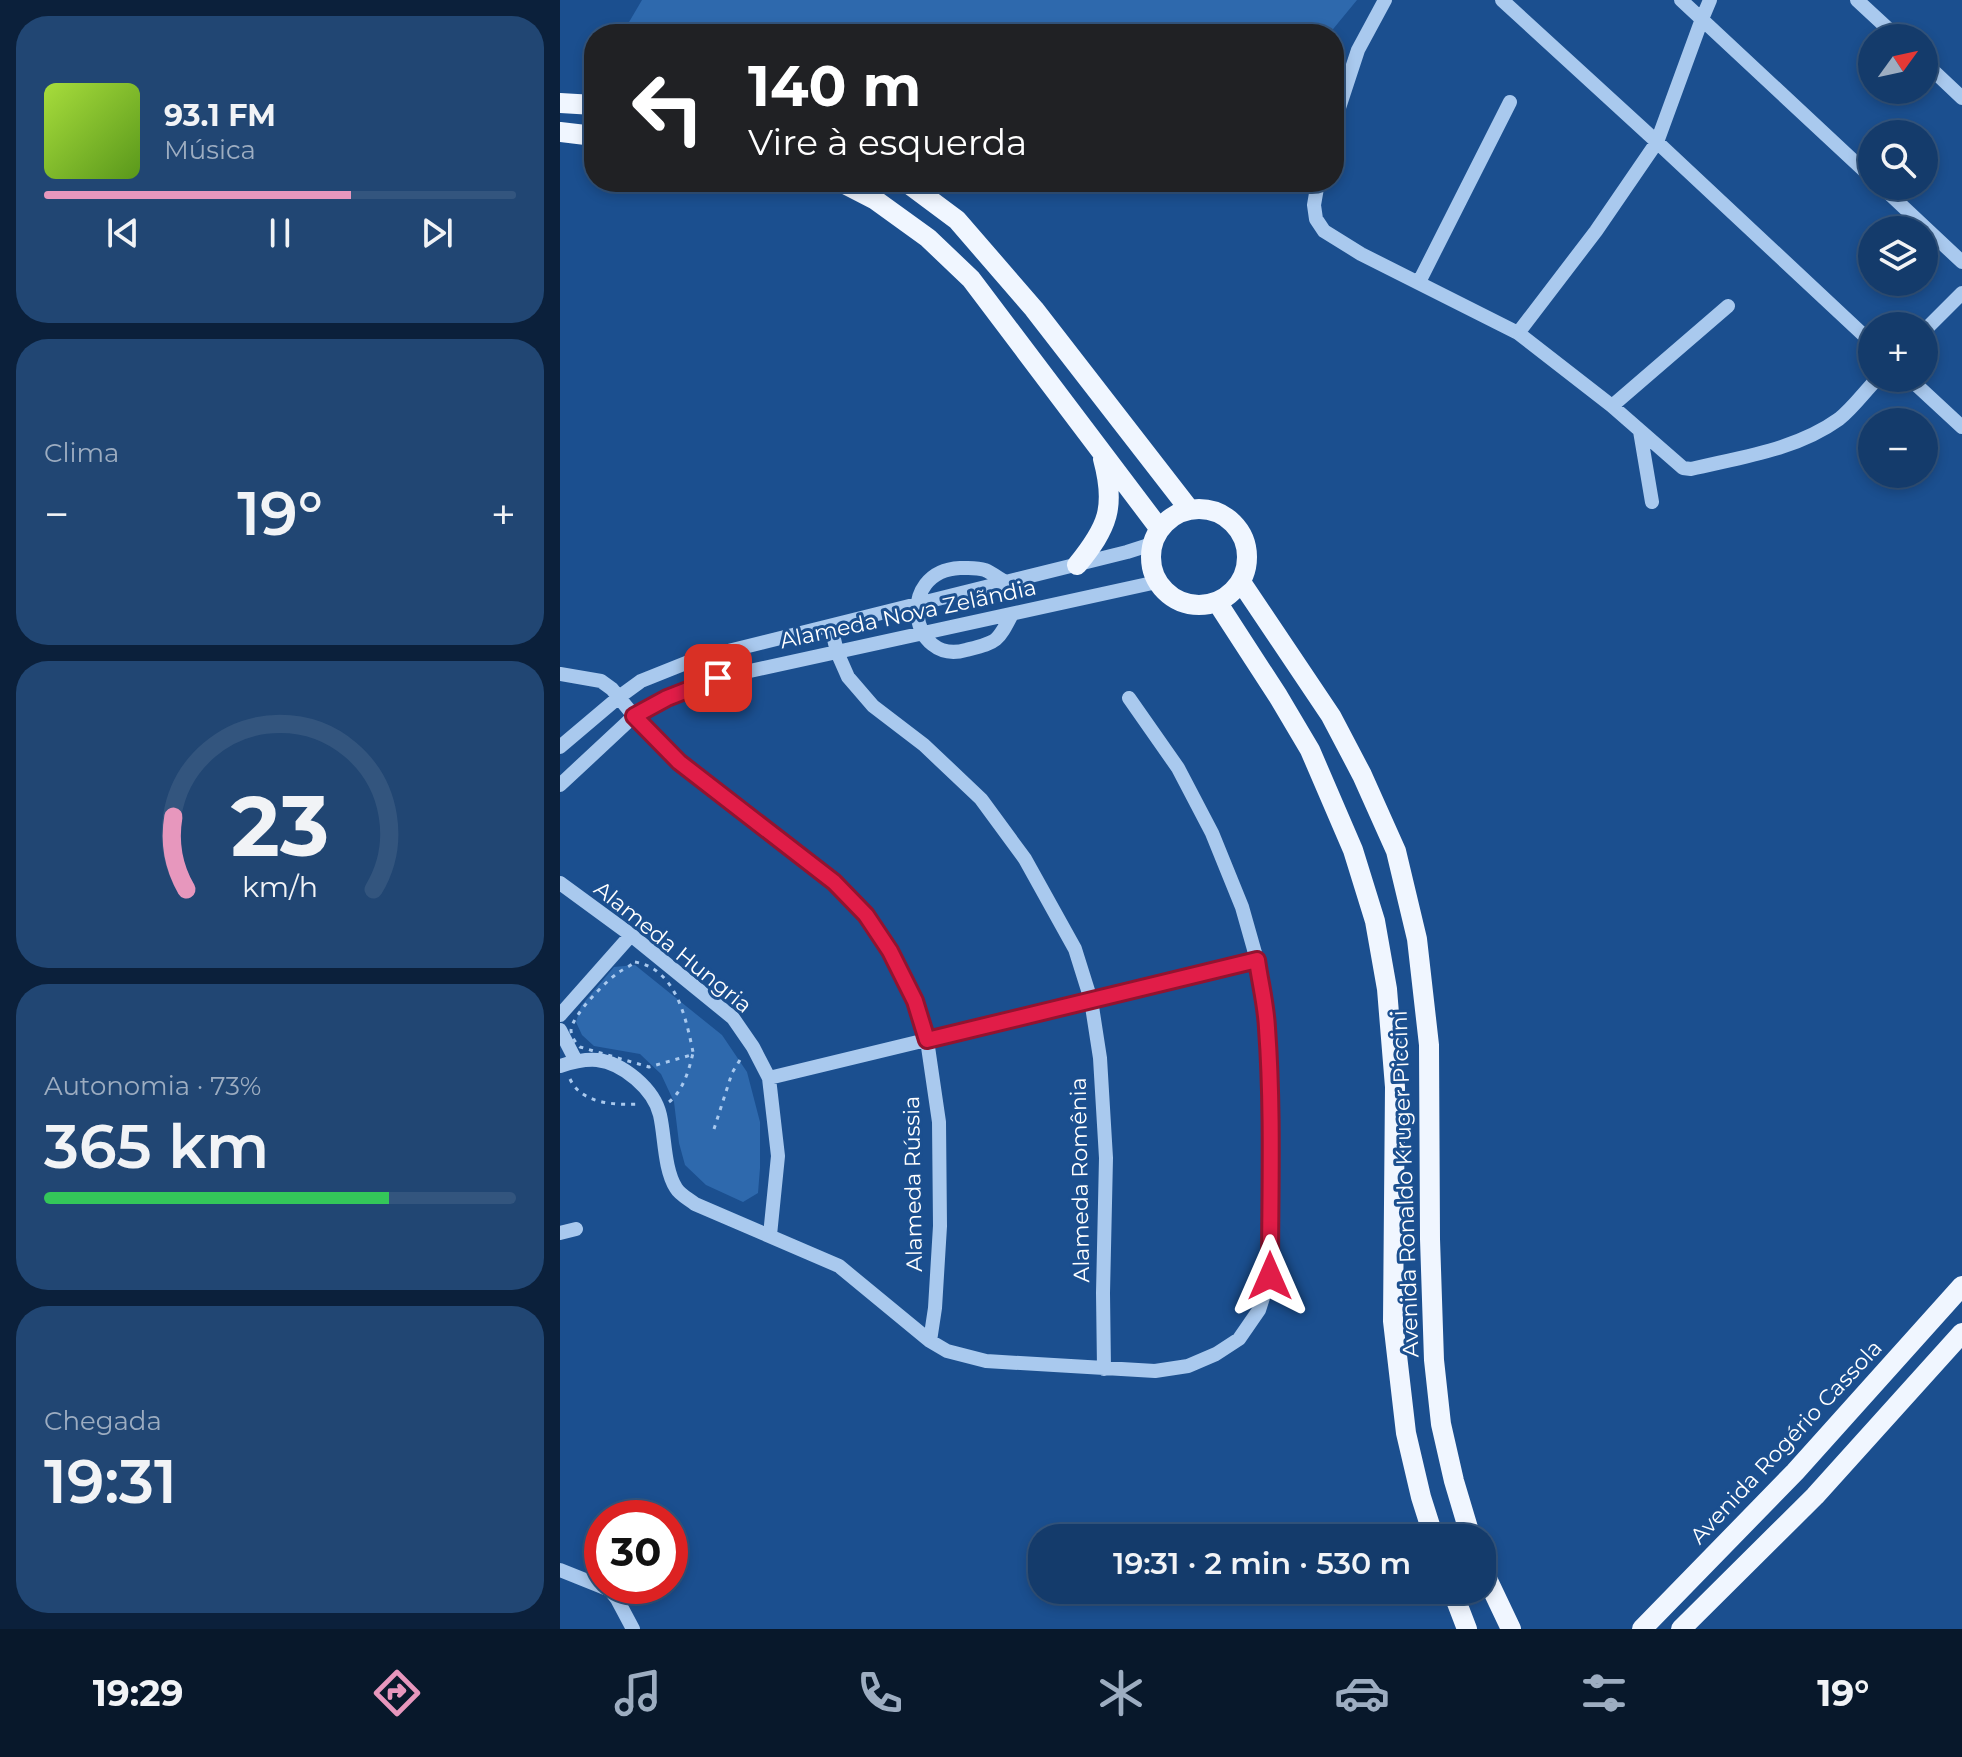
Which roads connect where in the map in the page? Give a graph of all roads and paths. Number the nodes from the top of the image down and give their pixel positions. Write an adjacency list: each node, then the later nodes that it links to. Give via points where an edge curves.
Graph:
1 (1385, 0): 9 (street, via 1358,50)
2 (1502, 0): 16 (street)
3 (1681, 0): 6 (street)
4 (1710, 0): 6 (street)
5 (1857, 0): 7 (street)
6 (1702, 19): 16 (street); 17 (street)
7 (1883, 24)
8 (1938, 75): 10 (street)
9 (1344, 93)
10 (1962, 98)
11 (1510, 102): 23 (street)
12 (560, 103): 13 (main road)
13 (584, 104)
14 (560, 132): 15 (main road)
15 (584, 135)
16 (1657, 142): 27 (street); 28 (street)
17 (1858, 165)
18 (860, 192): 34 (main road, via 928,238 971,279)
19 (919, 192): 36 (main road, via 957,220 996,264)
20 (1316, 192): 23 (street, via 1316,219 1324,231)
21 (1896, 200): 22 (street)
22 (1962, 262)
23 (1419, 282): 28 (street)
24 (1962, 293): 26 (street)
25 (1728, 306): 31 (street)
26 (1938, 317)
27 (1858, 330)
28 (1518, 333): 31 (street)
29 (1865, 392): 33 (street, via 1840,418 1811,436 1691,469 1676,464)
30 (1924, 392): 32 (street)
31 (1612, 406): 33 (street)
32 (1962, 427)
33 (1640, 431): 35 (street)
34 (1101, 451): 37 (main road); 38 (main road, via 1110,505 1105,523)
35 (1652, 502)
36 (1189, 509): 37 (main road, via 1168,519); 40 (main road, via 1220,513 1243,536 1247,567)
37 (1156, 536): 38 (street, Alameda Nova Zelãndia, via 1127,552); 39 (main road, via 1150,557)
38 (1077, 565): 41 (street, Alameda Nova Zelãndia)
39 (1157, 582): 42 (main road, via 1183,603); 44 (street, Alameda Nova Zelãndia)
40 (1241, 582): 42 (main road); 75 (main road, Avenida Ronaldo Kruger Piccini, via 1331,716 1396,851 1417,939 1429,1045 1434,1360 1441,1424)
41 (1007, 583): 43 (street, Alameda Nova Zelãndia); 43 (street, via 984,570 950,568 923,586)
42 (1217, 602): 74 (main road, Avenida Ronaldo Kruger Piccini, via 1310,750 1353,850 1375,921 1395,1087 1393,1321 1406,1433)
43 (916, 605): 45 (street, Alameda Nova Zelãndia); 46 (street)
44 (1012, 614): 46 (street, Alameda Nova Zelãndia); 46 (street, via 991,643 960,652 943,651)
45 (831, 626): 47 (street, Alameda Romênia); 49 (street, Alameda Nova Zelãndia, via 696,659 641,681)
46 (922, 633): 47 (street, Alameda Nova Zelãndia)
47 (837, 652): 51 (street, Alameda Nova Zelãndia, via 718,678); 57 (street, Alameda Romênia, via 848,677 873,706 981,799 1025,859 1075,949)
48 (560, 674): 49 (street, via 601,681)
49 (619, 697): 51 (street, Alameda Rússia); 52 (street, Alameda Nova Zelãndia)
50 (1129, 698): 56 (street, via 1178,768 1212,833)
51 (634, 716): 53 (street, Alameda Nova Zelãndia); 60 (street, Alameda Rússia, via 679,762 834,882 866,915 915,1001)
52 (560, 747)
53 (560, 785)
54 (560, 883): 55 (street, Alameda Hungria)
55 (631, 935): 58 (street); 61 (street, Alameda Hungria, via 733,1018)
56 (1257, 960): 57 (street); 73 (street, via 1270,1089 1270,1276 1259,1310 1239,1339 1188,1366)
57 (1091, 1000): 60 (street); 73 (street, Alameda Romênia, via 1106,1158)
58 (560, 1015)
59 (560, 1030): 63 (street)
60 (927, 1040): 65 (street); 72 (street, Alameda Rússia, via 939,1122 940,1181)
61 (751, 1043): 65 (street, Alameda Hungria); 66 (path, via 732,1073)
62 (597, 1052): 62 (path, via 649,1067 691,1055 682,1011 666,979 635,962 583,1008 573,1022 574,1041)
63 (576, 1061): 64 (street); 69 (street, via 598,1060 625,1070 648,1091 660,1111 677,1191 695,1204)
64 (560, 1066)
65 (769, 1078): 69 (street, Alameda Hungria, via 778,1156)
66 (714, 1129)
67 (576, 1229): 68 (street)
68 (560, 1233)
69 (770, 1235): 72 (street, via 839,1266)
70 (1962, 1286): 82 (main road, Avenida Rogério Cassola, via 1795,1472)
71 (1962, 1333): 83 (main road, via 1815,1496)
72 (930, 1341): 73 (street, via 986,1361)
73 (1104, 1369)
74 (1430, 1524)
75 (1467, 1524)
76 (560, 1570): 79 (street, via 610,1590)
77 (1496, 1597): 81 (main road)
78 (1457, 1604): 80 (main road)
79 (633, 1629)
80 (1467, 1629)
81 (1511, 1629)
82 (1642, 1629)
83 (1681, 1629)

